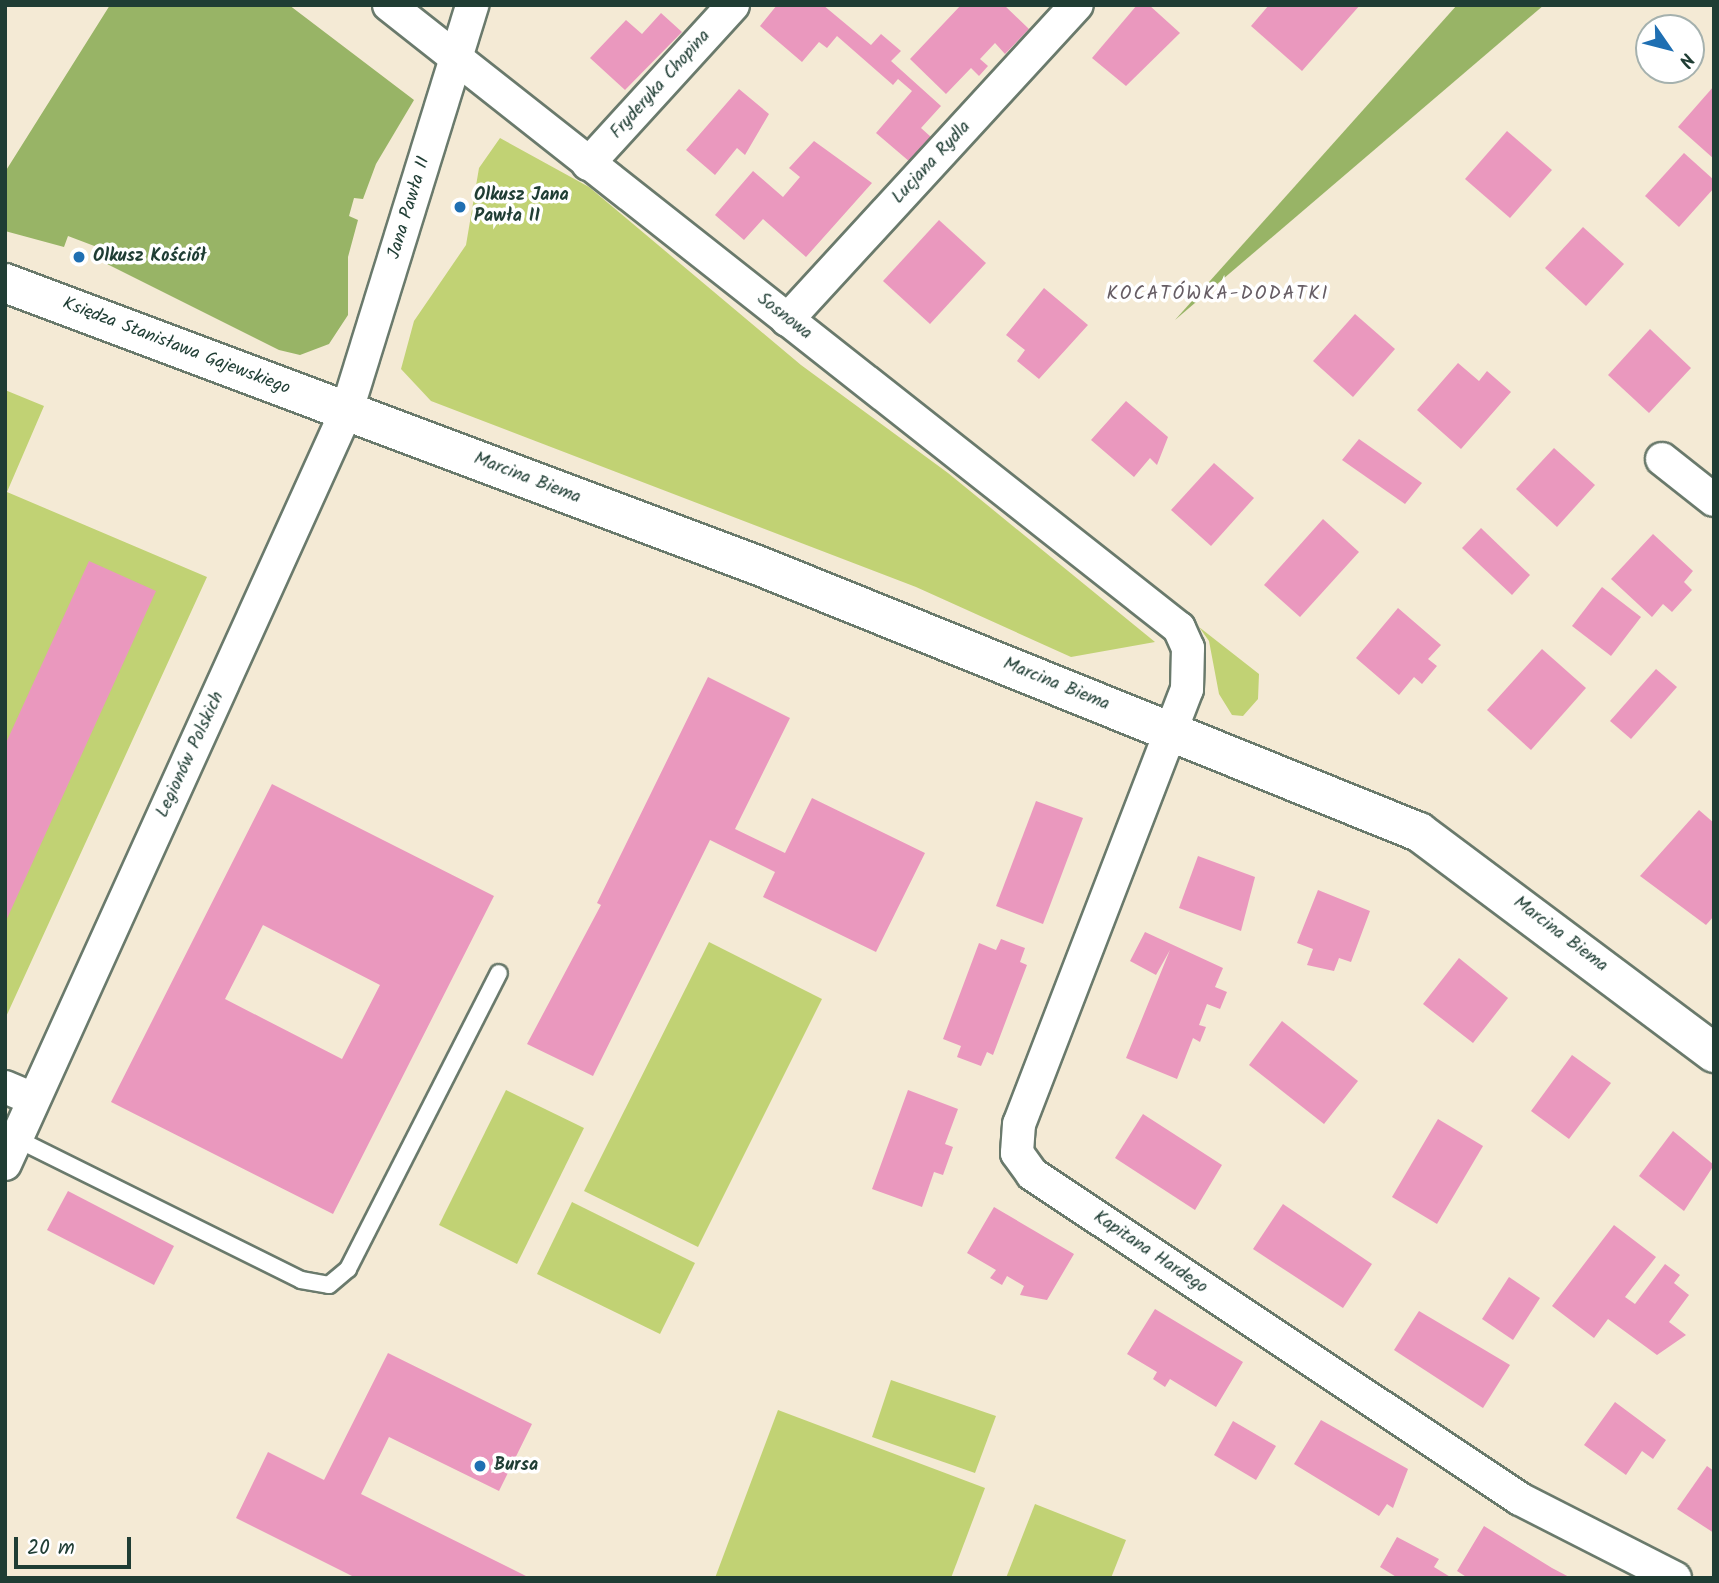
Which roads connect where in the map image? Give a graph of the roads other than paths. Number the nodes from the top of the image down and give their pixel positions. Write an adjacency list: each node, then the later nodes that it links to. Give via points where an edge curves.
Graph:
1 (389, 5): 5 (street, Sosnowa)
2 (472, 5): 5 (street, Jana Pawła II)
3 (733, 5): 6 (street, Fryderyka Chopina)
4 (1077, 5): 8 (street, Lucjana Rydla)
5 (455, 56): 6 (street, Sosnowa); 9 (street, Jana Pawła II)
6 (588, 164): 8 (street, Sosnowa)
7 (5, 284): 9 (street, Księdza Stanisława Gajewskiego)
8 (787, 320): 12 (street, Sosnowa)
9 (347, 410): 13 (street, Marcina Biema); 16 (street, Legionów Polskich)
10 (1662, 459): 11 (street)
11 (1714, 500)
12 (1179, 628): 13 (street, Kapitana Hardego, via 1188,648 1187,689)
13 (1173, 732): 15 (street, Marcina Biema, via 1419,832); 18 (street, Kapitana Hardego, via 1019,1124 1017,1153 1032,1174 1520,1499)
14 (499, 973): 17 (lane, via 348,1269 329,1285 301,1280)
15 (1714, 1053)
16 (19, 1093): 17 (street, Legionów Polskich)
17 (11, 1151)
18 (1675, 1578)

